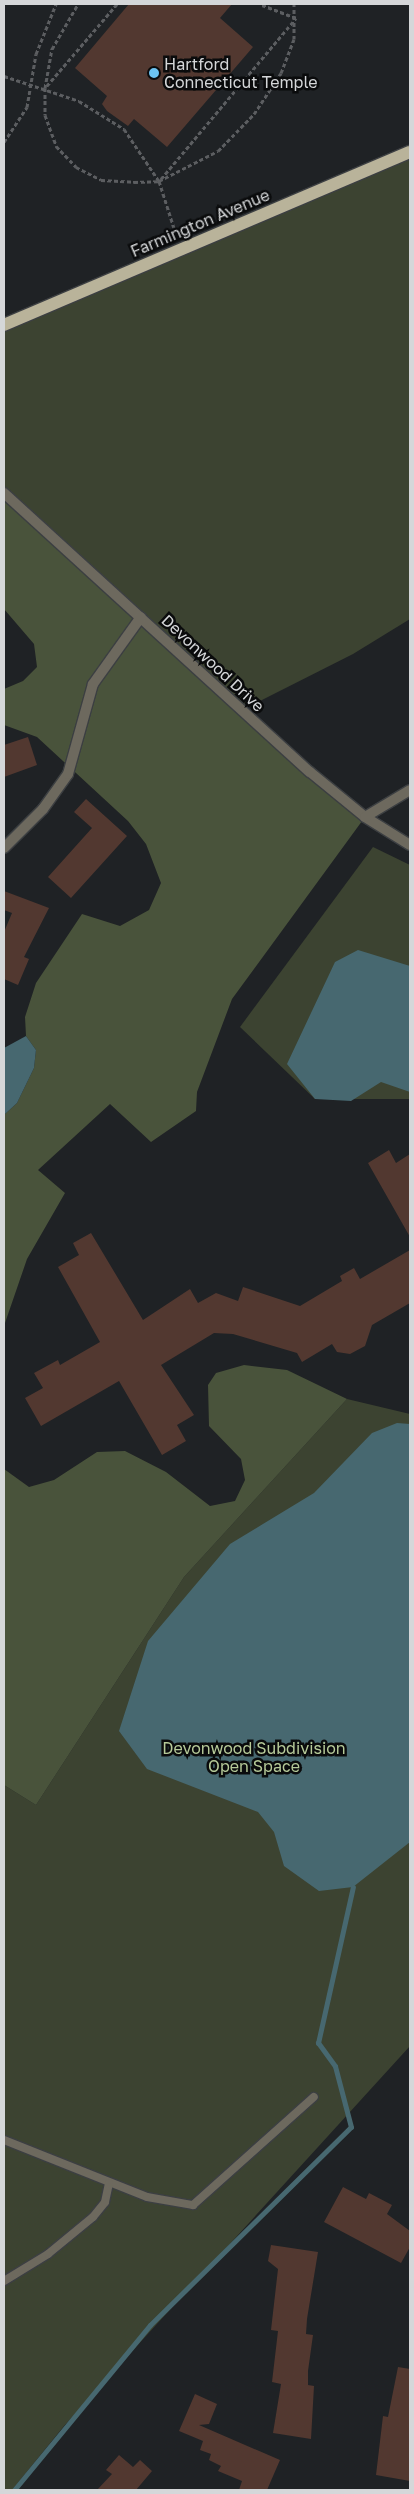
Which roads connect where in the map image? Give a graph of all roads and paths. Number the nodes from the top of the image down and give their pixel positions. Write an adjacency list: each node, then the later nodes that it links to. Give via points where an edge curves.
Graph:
1 (56, 4): 8 (path)
2 (78, 4): 9 (path, via 52,49)
3 (116, 4): 9 (path)
4 (260, 4): 6 (path)
5 (294, 4): 6 (path)
6 (296, 18): 12 (path); 12 (path, via 294,39 281,73 254,114 218,151)
7 (4, 76): 8 (path)
8 (28, 82): 9 (path); 10 (path, via 27,107)
9 (45, 88): 12 (path, via 79,102 124,129); 12 (path, via 45,115 56,146 76,167 101,180)
10 (4, 142)
11 (410, 152): 14 (main road, Farmington Avenue)
12 (159, 181): 13 (path)
13 (174, 228)
14 (4, 325)
15 (4, 494): 16 (street, Devonwood Drive)
16 (141, 617): 18 (street, Devonwood Drive); 20 (street, via 93,684 68,774 43,809)
17 (410, 790): 18 (street)
18 (365, 817): 19 (street, Devonwood Drive)
19 (410, 845)
20 (4, 848)
21 (314, 2097): 23 (lane, via 193,2205 147,2197)
22 (4, 2140): 23 (lane)
23 (108, 2182): 24 (lane, via 105,2202 93,2217 48,2254)
24 (4, 2281)

